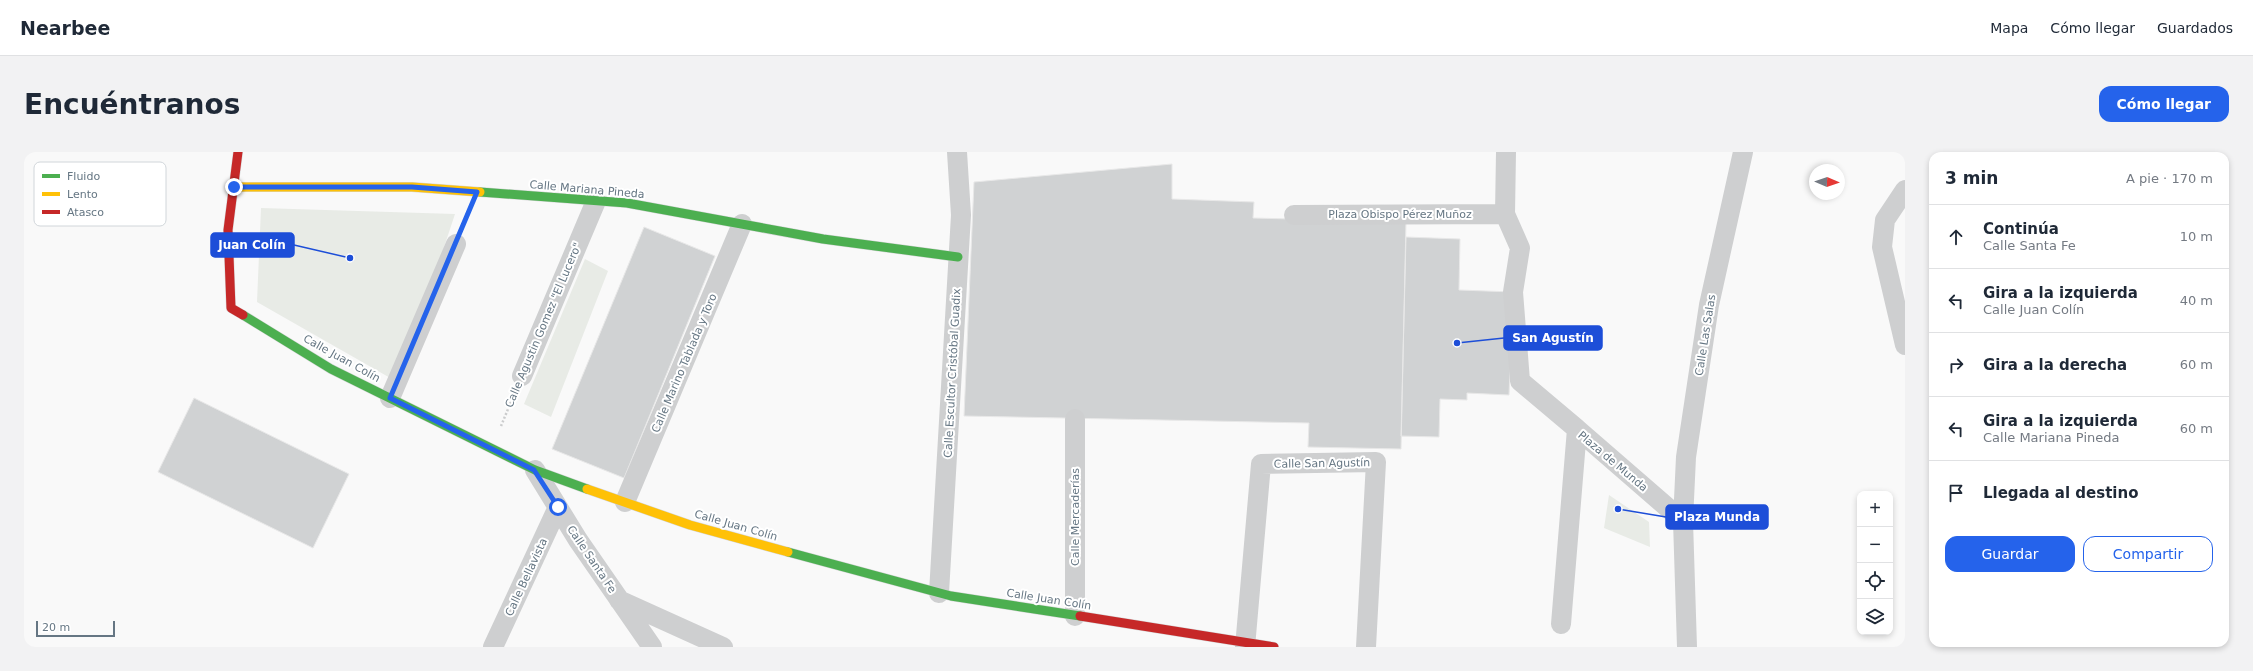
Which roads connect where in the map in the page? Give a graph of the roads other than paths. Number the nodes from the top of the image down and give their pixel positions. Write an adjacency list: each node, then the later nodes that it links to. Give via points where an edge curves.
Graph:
1 (238, 152): 5 (street)
2 (957, 152): 12 (street, Calle Escultor Cristóbal Guadix, via 961,214)
3 (1506, 152): 8 (street)
4 (1743, 152): 21 (street, Calle Las Salas, via 1709,304 1686,457)
5 (234, 187): 7 (street, Calle Mariana Pineda, via 412,187); 15 (street, Calle Juan Colín, via 228,230 231,308 331,369)
6 (1905, 190): 13 (street, via 1885,220 1882,247)
7 (596, 201): 10 (street, Calle Mariana Pineda, via 627,203); 14 (street, Calle Agustin Gomez "El Lucero")
8 (1505, 214): 9 (street, Plaza Obispo Pérez Muñoz); 17 (street, via 1520,248 1513,292 1520,381)
9 (1294, 215)
10 (742, 224): 12 (street, Calle Mariana Pineda, via 823,239); 19 (street, Calle Marino Tablada y Toro)
11 (456, 244): 15 (street)
12 (958, 256): 22 (street, Calle Escultor Cristóbal Guadix)
13 (1905, 345)
14 (522, 376)
15 (390, 398): 18 (street, Calle Juan Colín)
16 (1075, 419): 24 (street, Calle Mercaderías)
17 (1577, 429): 21 (street, Plaza de Munda); 25 (street, Plaza de Munda)
18 (534, 470): 19 (street, Calle Juan Colín); 20 (street, Calle Santa Fe)
19 (625, 502): 22 (street, Calle Juan Colín, via 690,525)
20 (558, 507): 23 (street, Calle Santa Fe); 27 (street, Calle Bellavista)
21 (1683, 521): 32 (street)
22 (939, 593): 24 (street, Calle Juan Colín)
23 (620, 600): 28 (street, Calle Santa Fe); 29 (street)
24 (1075, 616): 26 (street, Calle Juan Colín)
25 (1561, 624)
26 (1246, 645): 30 (street, Calle Juan Colín); 31 (street, Calle San Agustín, via 1261,464 1376,462)
27 (493, 647)
28 (652, 647)
29 (723, 647)
30 (1274, 647)
31 (1366, 647)
32 (1687, 647)

